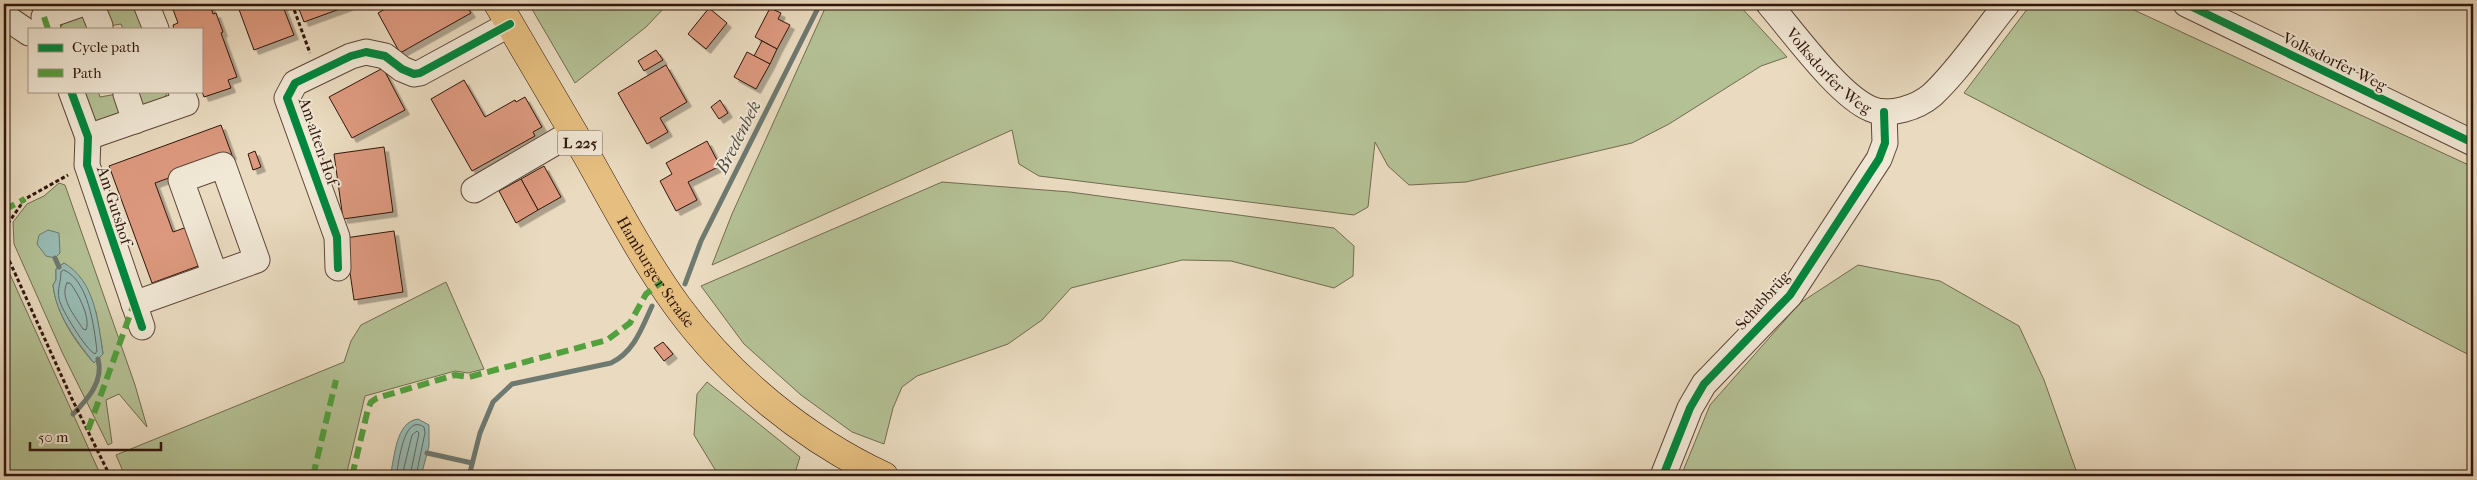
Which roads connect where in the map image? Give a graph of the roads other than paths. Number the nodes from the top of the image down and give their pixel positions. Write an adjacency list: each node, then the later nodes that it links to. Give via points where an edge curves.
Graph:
1 (82, 4): 8 (street)
2 (146, 4): 9 (street)
3 (1769, 4): 13 (street, Volksdorfer Weg, via 1849,95 1873,110)
4 (2006, 4): 13 (street, Volksdorfer Weg, via 1930,96 1908,108)
5 (2186, 4): 17 (street, Volksdorfer Weg)
6 (504, 14): 15 (main road, Hamburger Straße / L 225); 19 (street, Am alten Hof, via 420,73 414,74 385,56 366,52 296,83 287,98 337,237)
7 (4, 16): 8 (street)
8 (40, 26)
9 (156, 28)
10 (71, 92): 16 (street, Am Gutshof)
11 (181, 92): 14 (street, via 186,103)
12 (126, 94): 14 (street)
13 (1884, 112): 24 (street, Schabbrüg, via 1885,143 1879,159 1790,295 1704,384 1690,408)
14 (136, 121): 16 (street)
15 (573, 132): 18 (street); 23 (main road, Hamburger Straße / L 225, via 662,282 714,349 778,409 820,440)
16 (88, 137): 21 (street, Am Gutshof, via 87,165)
17 (2473, 143)
18 (474, 190)
19 (338, 268)
20 (215, 275): 21 (street)
21 (134, 304): 22 (street, Am Gutshof)
22 (142, 327)
23 (884, 476)
24 (1663, 476)

